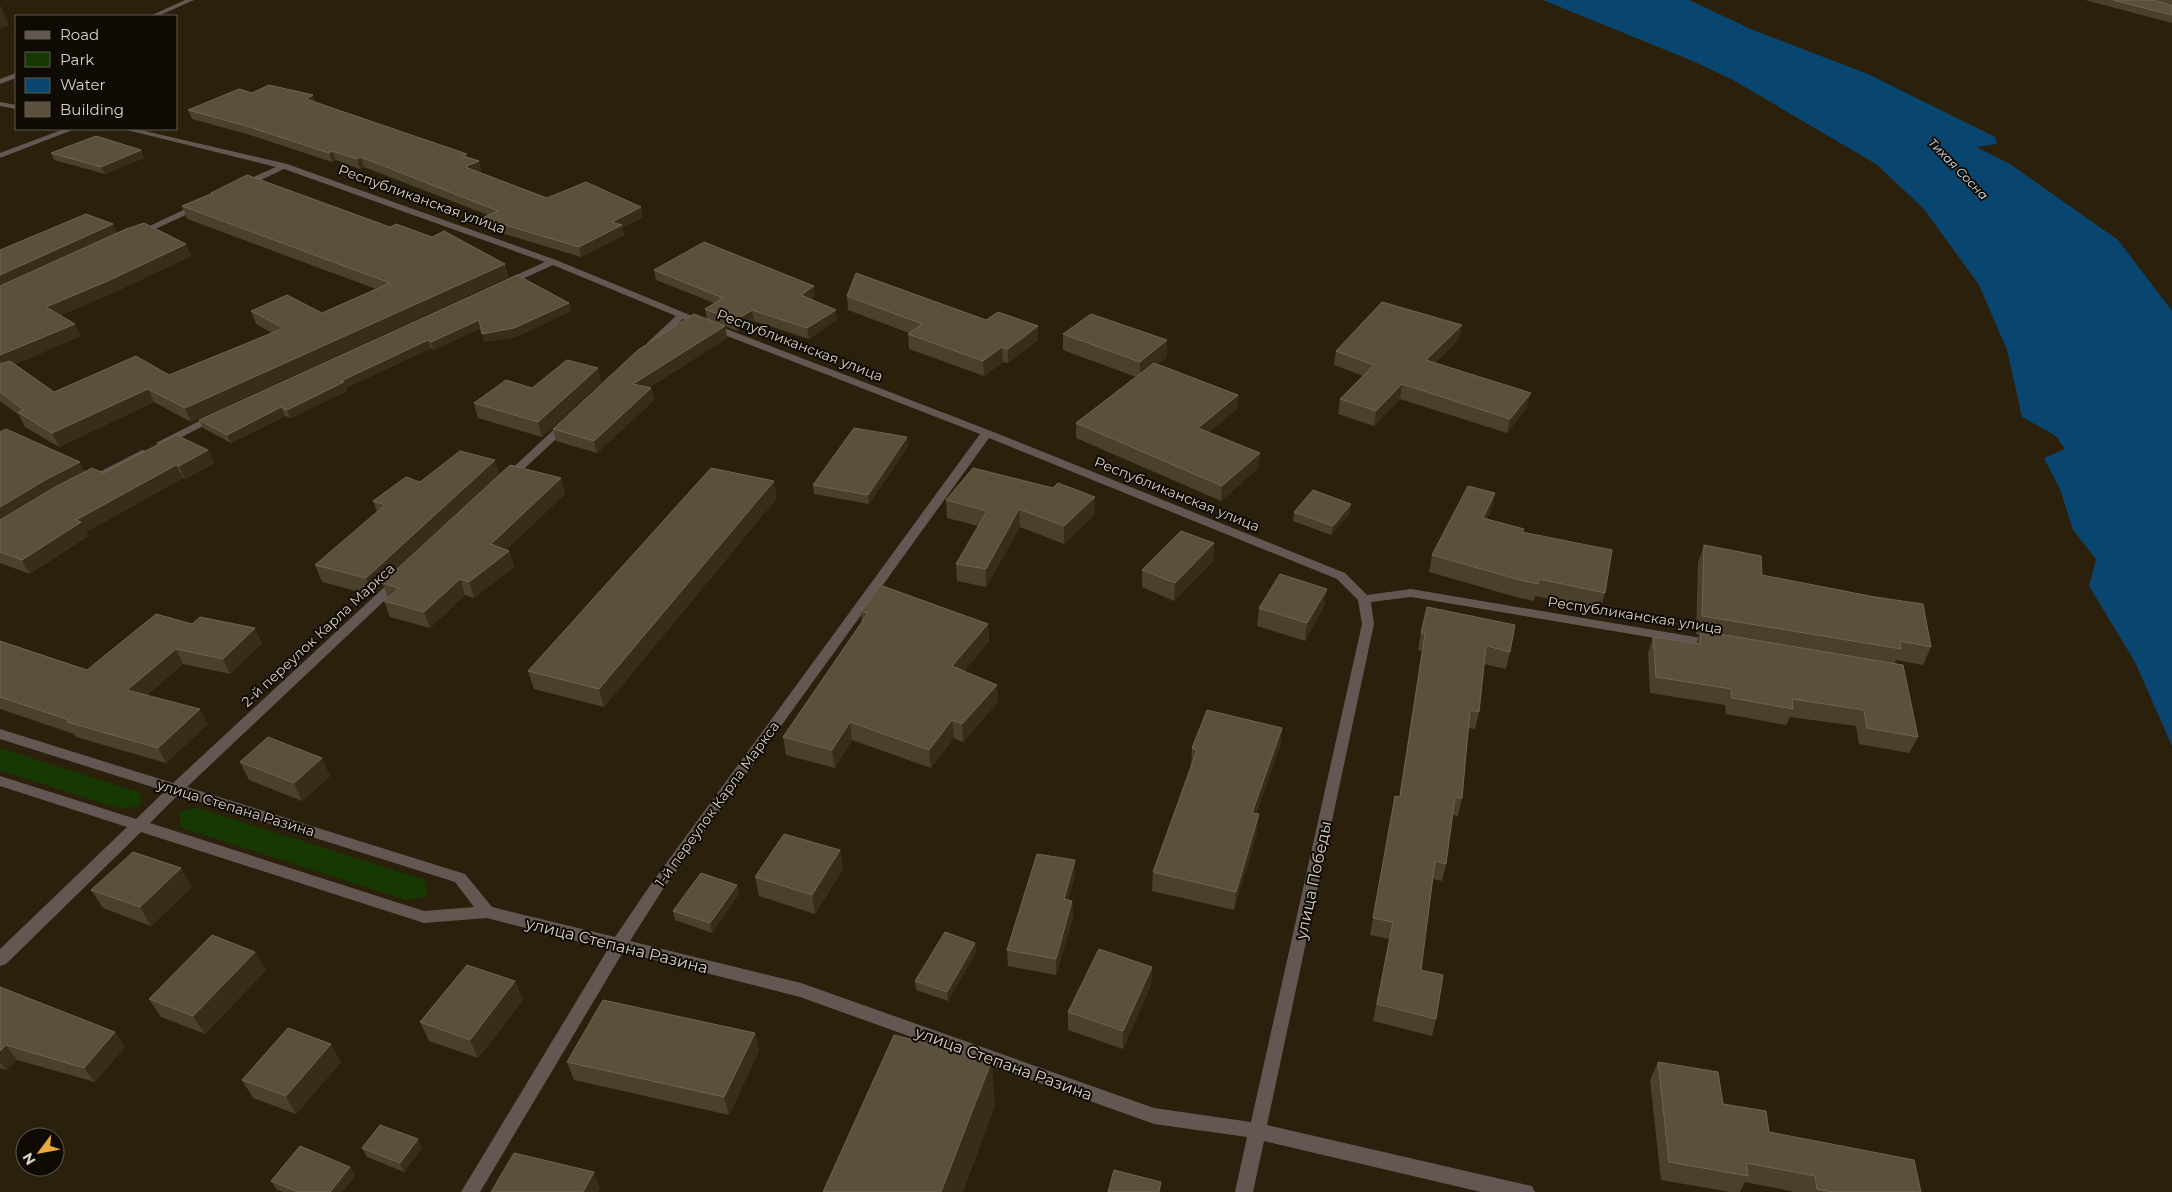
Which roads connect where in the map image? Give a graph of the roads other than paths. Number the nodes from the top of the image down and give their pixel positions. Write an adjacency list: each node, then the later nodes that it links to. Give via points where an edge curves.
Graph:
1 (191, 0): 2 (street)
2 (155, 15)
3 (15, 75): 4 (street)
4 (0, 82)
5 (0, 104): 6 (street)
6 (15, 107)
7 (68, 130): 9 (street)
8 (131, 130): 10 (street, Республиканская улица)
9 (0, 156)
10 (284, 166): 11 (street); 14 (street, Республиканская улица)
11 (234, 189)
12 (208, 201): 13 (street)
13 (130, 237)
14 (553, 262): 15 (street); 16 (street, Республиканская улица)
15 (494, 288)
16 (682, 315): 17 (street); 20 (street, Республиканская улица)
17 (641, 354)
18 (222, 413): 21 (street)
19 (576, 415): 22 (street)
20 (987, 432): 24 (street, Республиканская улица, via 1341,576); 31 (street, 1-й переулок Карла Маркса, via 656,888)
21 (76, 488)
22 (496, 490)
23 (408, 571): 28 (street, 2-й переулок Карла Маркса)
24 (1364, 599): 25 (street, Республиканская улица, via 1411,593); 33 (street, улица Победы, via 1368,624)
25 (1725, 645)
26 (0, 734): 28 (street, улица Степана Разина)
27 (0, 781): 29 (street, улица Степана Разина)
28 (177, 790): 29 (street, 2-й переулок Карла Маркса); 30 (street, улица Степана Разина, via 460,878)
29 (140, 826): 30 (street, улица Степана Разина, via 424,917); 32 (street, 2-й переулок Карла Маркса)
30 (487, 912): 31 (street, улица Степана Разина)
31 (618, 946): 33 (street, улица Степана Разина, via 801,990 1154,1116); 34 (street, 1-й переулок Карла Маркса)
32 (0, 959)
33 (1258, 1131): 35 (street, улица Победы); 36 (street, улица Степана Разина)
34 (470, 1192)
35 (1244, 1192)
36 (1526, 1192)

